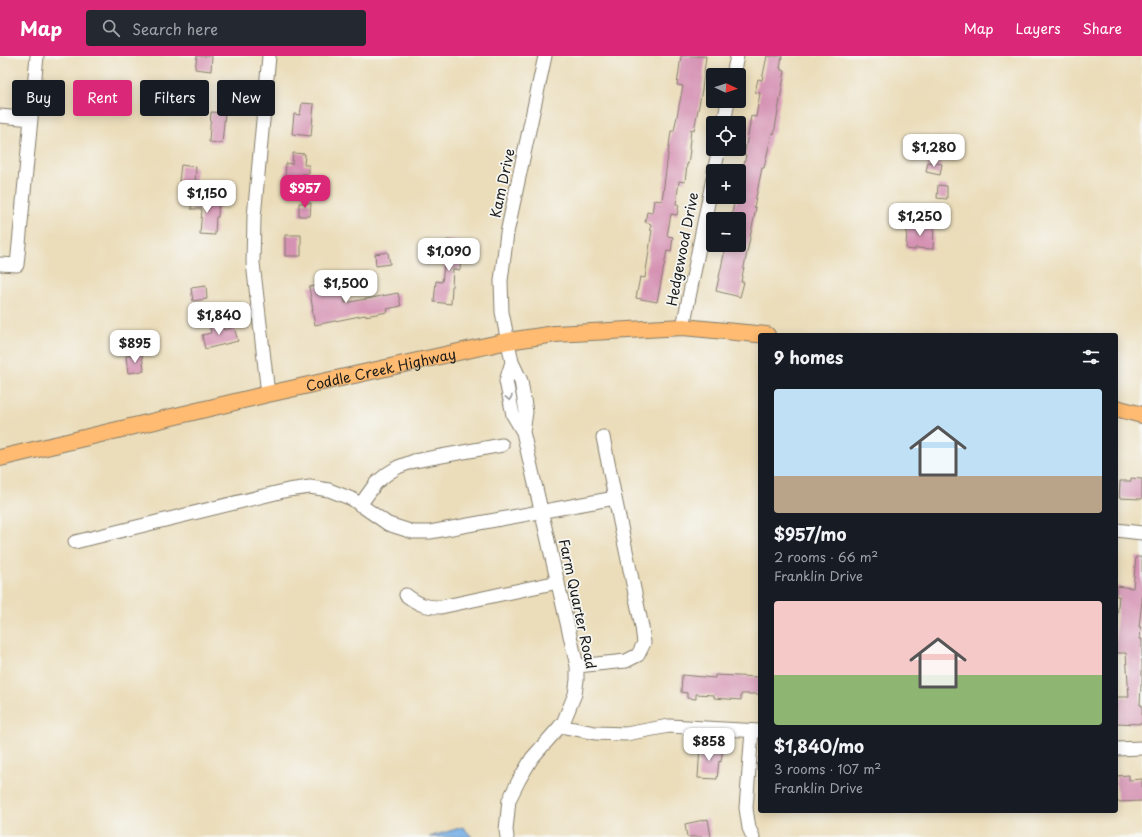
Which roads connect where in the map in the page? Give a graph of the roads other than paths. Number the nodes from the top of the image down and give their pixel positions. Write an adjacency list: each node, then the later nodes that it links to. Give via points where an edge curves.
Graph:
1 (37, 56): 7 (street)
2 (269, 56): 13 (street, via 254,217 253,263)
3 (545, 56): 12 (street, Kam Drive, via 507,233 500,281 502,312)
4 (737, 56): 5 (street)
5 (734, 68)
6 (0, 116): 7 (street)
7 (31, 119): 9 (street, via 17,265)
8 (708, 204): 10 (street, Hedgewood Drive)
9 (0, 264)
10 (683, 327): 11 (main road, Coddle Creek Highway); 12 (main road, Coddle Creek Highway, via 555,334)
11 (758, 334)
12 (508, 341): 13 (main road, Coddle Creek Highway); 21 (street, Farm Quarter Road, via 512,362 521,381 526,412 523,432)
13 (268, 394): 18 (main road, Coddle Creek Highway)
14 (1118, 409): 15 (main road)
15 (1142, 415)
16 (603, 437): 19 (street)
17 (502, 445): 20 (street, via 414,461 398,467 376,483)
18 (0, 458)
19 (616, 498): 21 (street); 27 (street, via 644,643 638,655 626,661)
20 (360, 505): 21 (street, via 388,524 413,532 430,532); 24 (street, via 329,490 310,487 288,490)
21 (542, 511): 25 (street, Farm Quarter Road)
22 (1118, 530): 23 (street)
23 (1142, 533)
24 (75, 542)
25 (558, 582): 26 (street, via 441,607 428,607); 27 (street, Farm Quarter Road)
26 (406, 595)
27 (577, 666): 28 (street, Farm Quarter Road, via 575,694)
28 (560, 726): 29 (street, via 594,733 626,734 669,726); 32 (street, Farm Quarter Road, via 532,758 509,800)
29 (756, 731): 33 (street, via 746,808)
30 (1142, 748): 31 (street)
31 (1118, 749)
32 (507, 837)
33 (753, 837)

